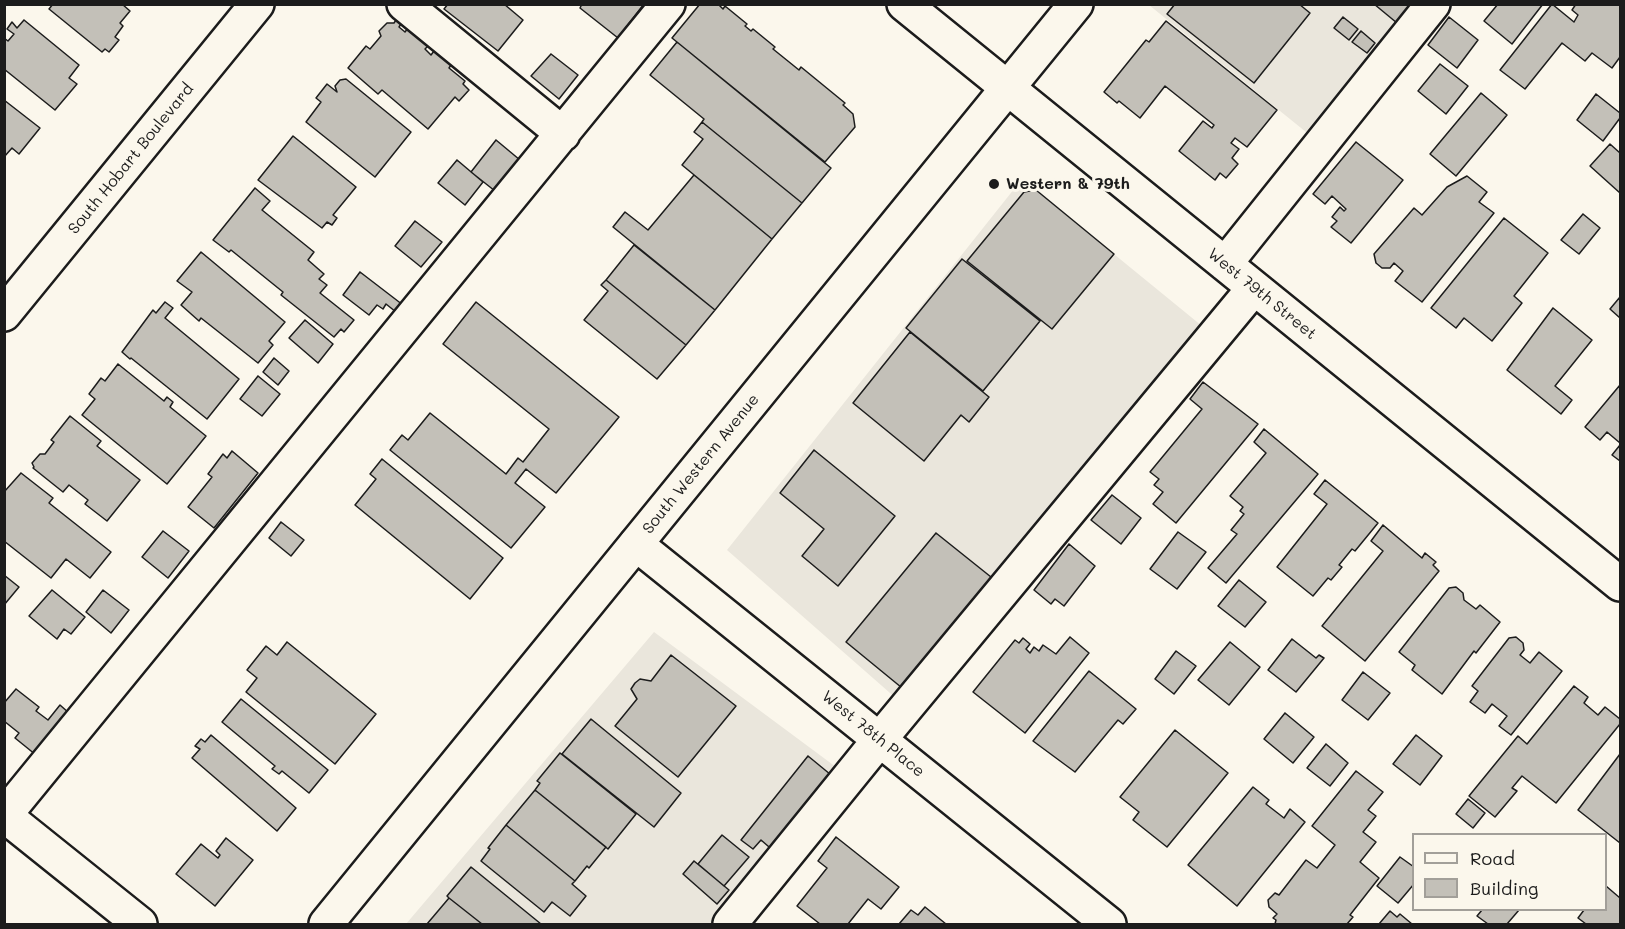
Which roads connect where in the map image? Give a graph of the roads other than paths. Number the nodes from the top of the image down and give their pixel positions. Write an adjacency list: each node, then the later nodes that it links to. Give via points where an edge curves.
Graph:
1 (257, 4): 11 (street, South Hobart Boulevard)
2 (404, 4): 8 (street)
3 (668, 4): 8 (street)
4 (904, 4): 7 (street, West 79th Street)
5 (1076, 4): 7 (street, South Western Avenue)
6 (1433, 4): 9 (street)
7 (1007, 88): 9 (street, West 79th Street); 12 (street, South Western Avenue)
8 (562, 134): 15 (street)
9 (1225, 264): 10 (street, West 79th Street)
10 (1254, 288): 13 (street, West 79th Street); 14 (street)
11 (4, 314)
12 (636, 544): 14 (street, West 78th Place); 17 (street, South Western Avenue)
13 (1620, 584)
14 (880, 739): 18 (street); 19 (street, West 78th Place)
15 (5, 816): 16 (street)
16 (140, 924)
17 (326, 924)
18 (730, 924)
19 (1109, 924)

